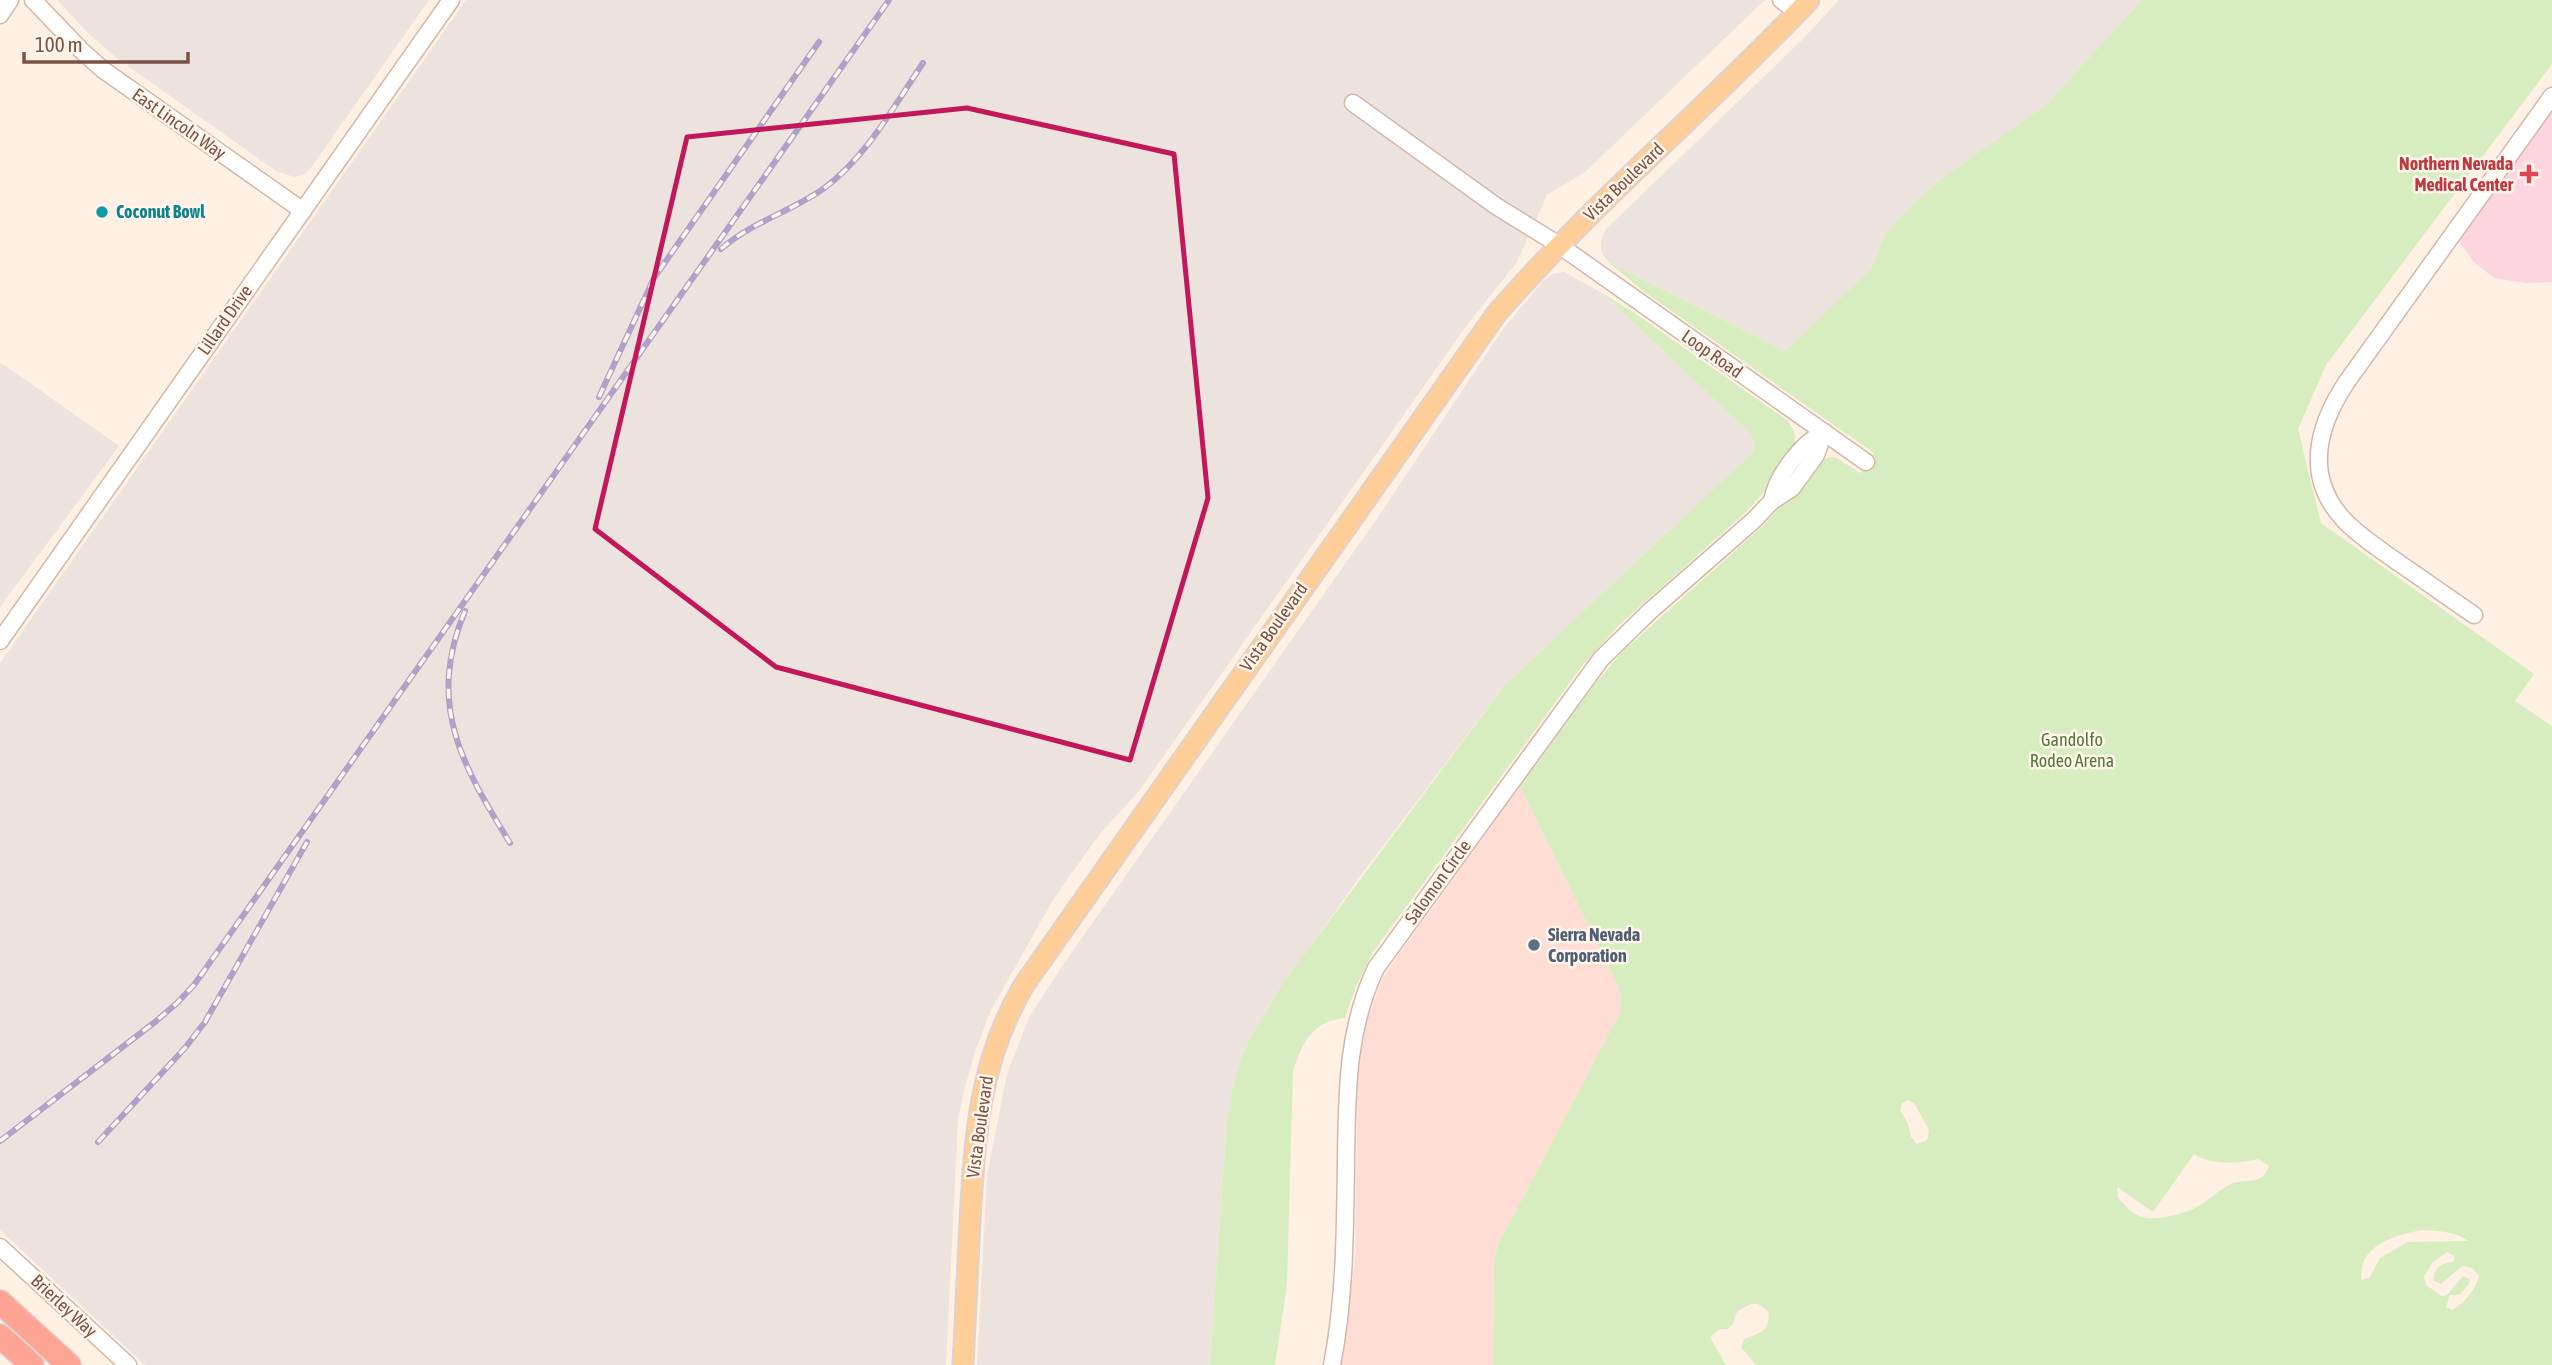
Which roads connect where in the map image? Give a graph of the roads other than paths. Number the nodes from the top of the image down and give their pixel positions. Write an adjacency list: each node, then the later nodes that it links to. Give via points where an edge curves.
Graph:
1 (10, 0): 6 (street)
2 (33, 0): 9 (street, East Lincoln Way, via 102,69)
3 (451, 0): 9 (street, Lillard Drive)
4 (1782, 0): 5 (street)
5 (1804, 6): 10 (main road, Vista Boulevard)
6 (0, 15)
7 (2552, 96): 13 (street, via 2346,383 2327,414 2319,443 2320,473 2342,518)
8 (1353, 103): 10 (street, Loop Road)
9 (303, 211): 14 (street, Lillard Drive)
10 (1559, 246): 11 (street, Loop Road); 23 (main road, Vista Boulevard, via 1468,352 1014,1001 992,1053 978,1111)
11 (1824, 432): 12 (street, Loop Road); 24 (street, Salomon Circle, via 1816,455 1792,488 1772,501 1601,659 1376,968 1359,1008 1349,1055 1345,1269)
12 (1866, 461)
13 (2474, 615)
14 (0, 641)
15 (0, 1248): 22 (street, Brierley Way)
16 (0, 1294): 19 (highway)
17 (0, 1302): 19 (highway)
18 (0, 1336): 20 (highway)
19 (44, 1343): 21 (highway)
20 (32, 1365)
21 (69, 1365)
22 (128, 1365)
23 (963, 1365)
24 (1332, 1365)

